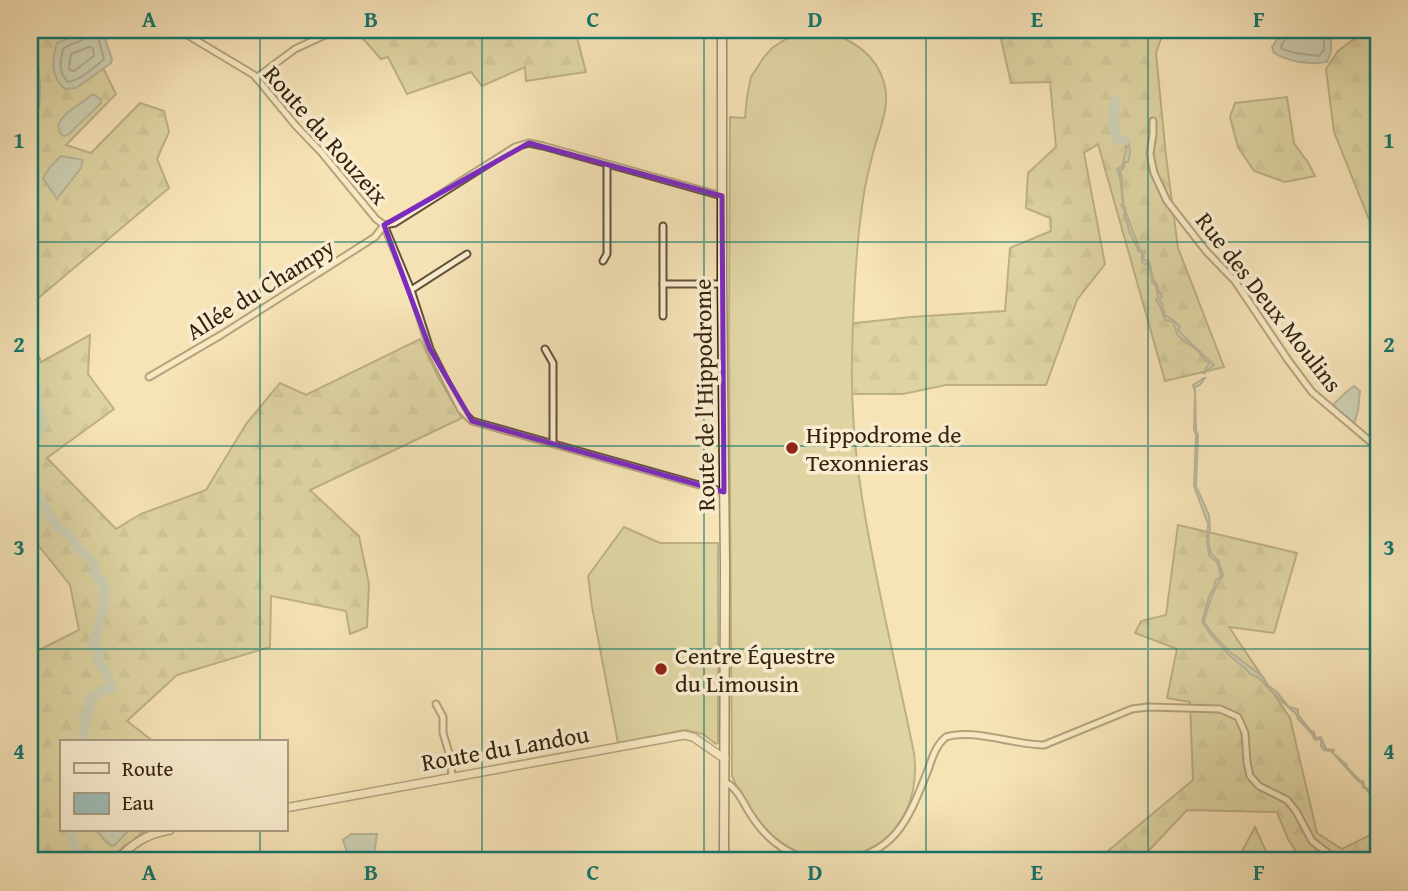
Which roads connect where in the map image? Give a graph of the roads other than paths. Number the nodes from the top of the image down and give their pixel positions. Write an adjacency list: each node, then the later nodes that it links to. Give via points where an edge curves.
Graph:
1 (179, 30): 4 (street, Route du Rouzeix)
2 (336, 30): 4 (street, via 295,49)
3 (722, 30): 7 (main road, Route de l'Hippodrome)
4 (256, 78): 8 (street, Route du Rouzeix)
5 (1153, 121): 19 (street, Rue des Deux Moulins, via 1150,154 1167,201 1235,281 1312,392)
6 (607, 163): 7 (street, Route du Rouzeix); 8 (street, Route du Rouzeix, via 529,143 515,147 395,223); 11 (street, via 607,254)
7 (722, 196): 13 (main road, Route de l'Hippodrome)
8 (384, 225): 14 (street); 17 (street, Allée du Champy, via 375,237)
9 (663, 226): 12 (street)
10 (467, 254): 14 (street)
11 (603, 261)
12 (663, 284): 13 (street); 15 (street)
13 (722, 285): 20 (main road, Route de l'Hippodrome)
14 (411, 290): 18 (street, via 430,349 461,410 472,421)
15 (663, 316)
16 (545, 349): 18 (street, via 553,363)
17 (149, 377)
18 (553, 443): 20 (street)
19 (1378, 448)
20 (724, 492): 22 (main road, Route de l'Hippodrome)
21 (436, 704): 23 (street, via 443,717)
22 (725, 759): 23 (street, Route du Landou, via 684,735); 24 (main road, Route de l'Hippodrome)
23 (452, 777): 25 (street, Route du Landou)
24 (725, 782): 28 (main road, Route de l'Hippodrome); 29 (street, via 771,840 799,857)
25 (287, 808)
26 (159, 832): 27 (street, via 142,838)
27 (116, 861)
28 (724, 861)
29 (818, 861)
30 (839, 861): 31 (street, via 868,854 900,829 936,748 946,737 964,734 1044,745 1132,709 1148,707 1220,709 1238,717 1251,776 1259,786 1287,800 1312,841 1332,856)
31 (1349, 861)

